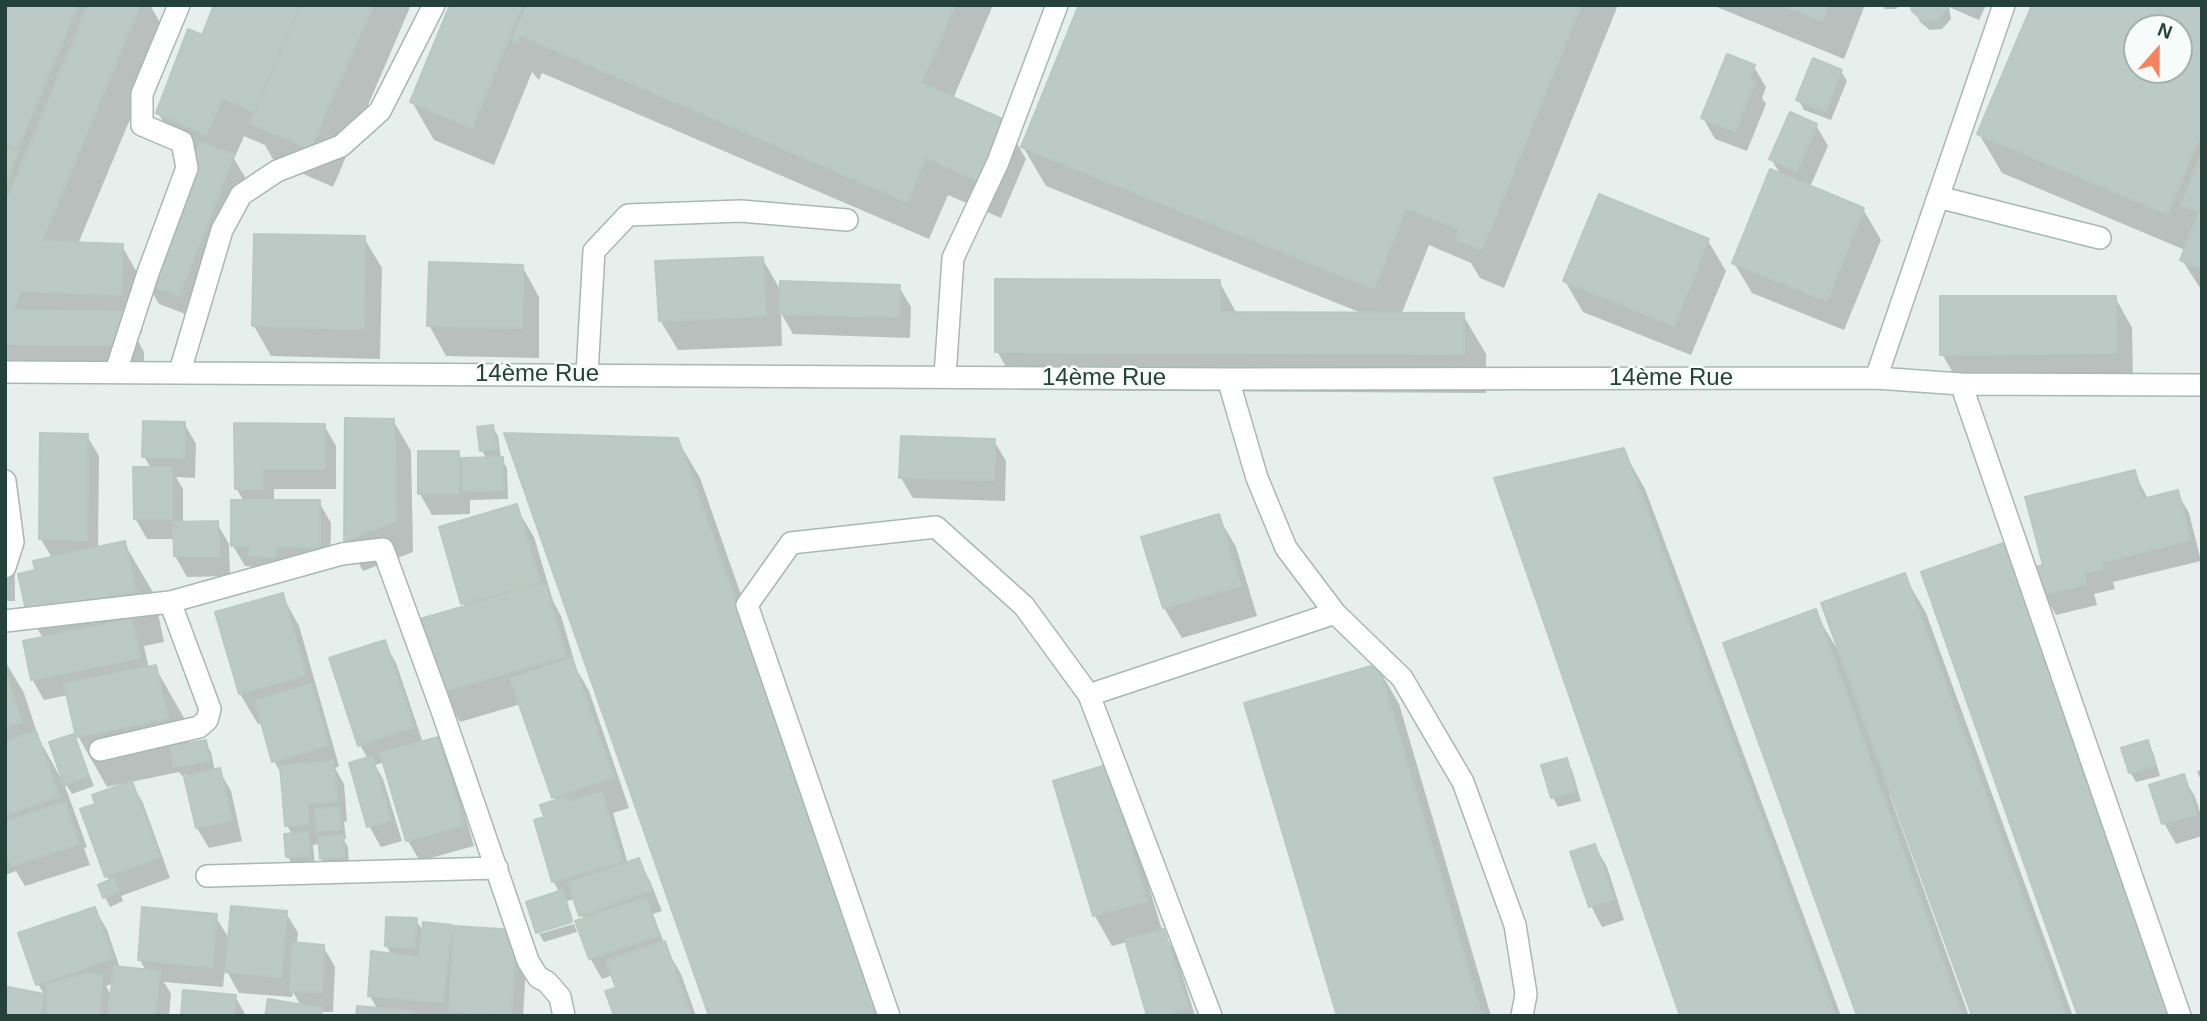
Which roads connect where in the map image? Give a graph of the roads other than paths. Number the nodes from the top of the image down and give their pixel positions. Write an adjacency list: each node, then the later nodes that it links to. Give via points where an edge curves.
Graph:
1 (179, 5): 8 (street, via 142,94 142,125 182,142 187,168)
2 (433, 5): 9 (street, via 380,111 341,146 277,171 241,195 222,230)
3 (1057, 5): 12 (street, via 998,162 953,258)
4 (2004, 5): 5 (street)
5 (1938, 197): 7 (street); 13 (street)
6 (847, 220): 11 (street, via 741,211 628,215 594,251)
7 (2100, 238)
8 (116, 371): 9 (street, 14ème Rue); 10 (street, 14ème Rue)
9 (180, 371): 11 (street, 14ème Rue)
10 (5, 372)
11 (587, 374): 12 (street, 14ème Rue)
12 (946, 376): 14 (street, 14ème Rue)
13 (1875, 378): 14 (street, 14ème Rue); 15 (street, 14ème Rue)
14 (1228, 379): 20 (street, via 1257,478 1286,548)
15 (1961, 384): 16 (street, 14ème Rue); 30 (street)
16 (2202, 385)
17 (5, 481): 18 (street, via 13,542)
18 (5, 566)
19 (170, 602): 21 (street); 23 (street, via 210,709 207,720 200,727); 24 (street, via 342,554 383,549)
20 (1335, 613): 22 (street); 29 (street, via 1402,678 1462,782 1515,925 1526,994)
21 (5, 621)
22 (1089, 695): 27 (street, via 1024,606 936,527 791,543 747,605); 28 (street)
23 (100, 750)
24 (497, 868): 25 (street); 26 (street, via 528,961 560,997)
25 (207, 876)
26 (564, 1016)
27 (889, 1016)
28 (1212, 1016)
29 (1522, 1016)
30 (2180, 1016)

